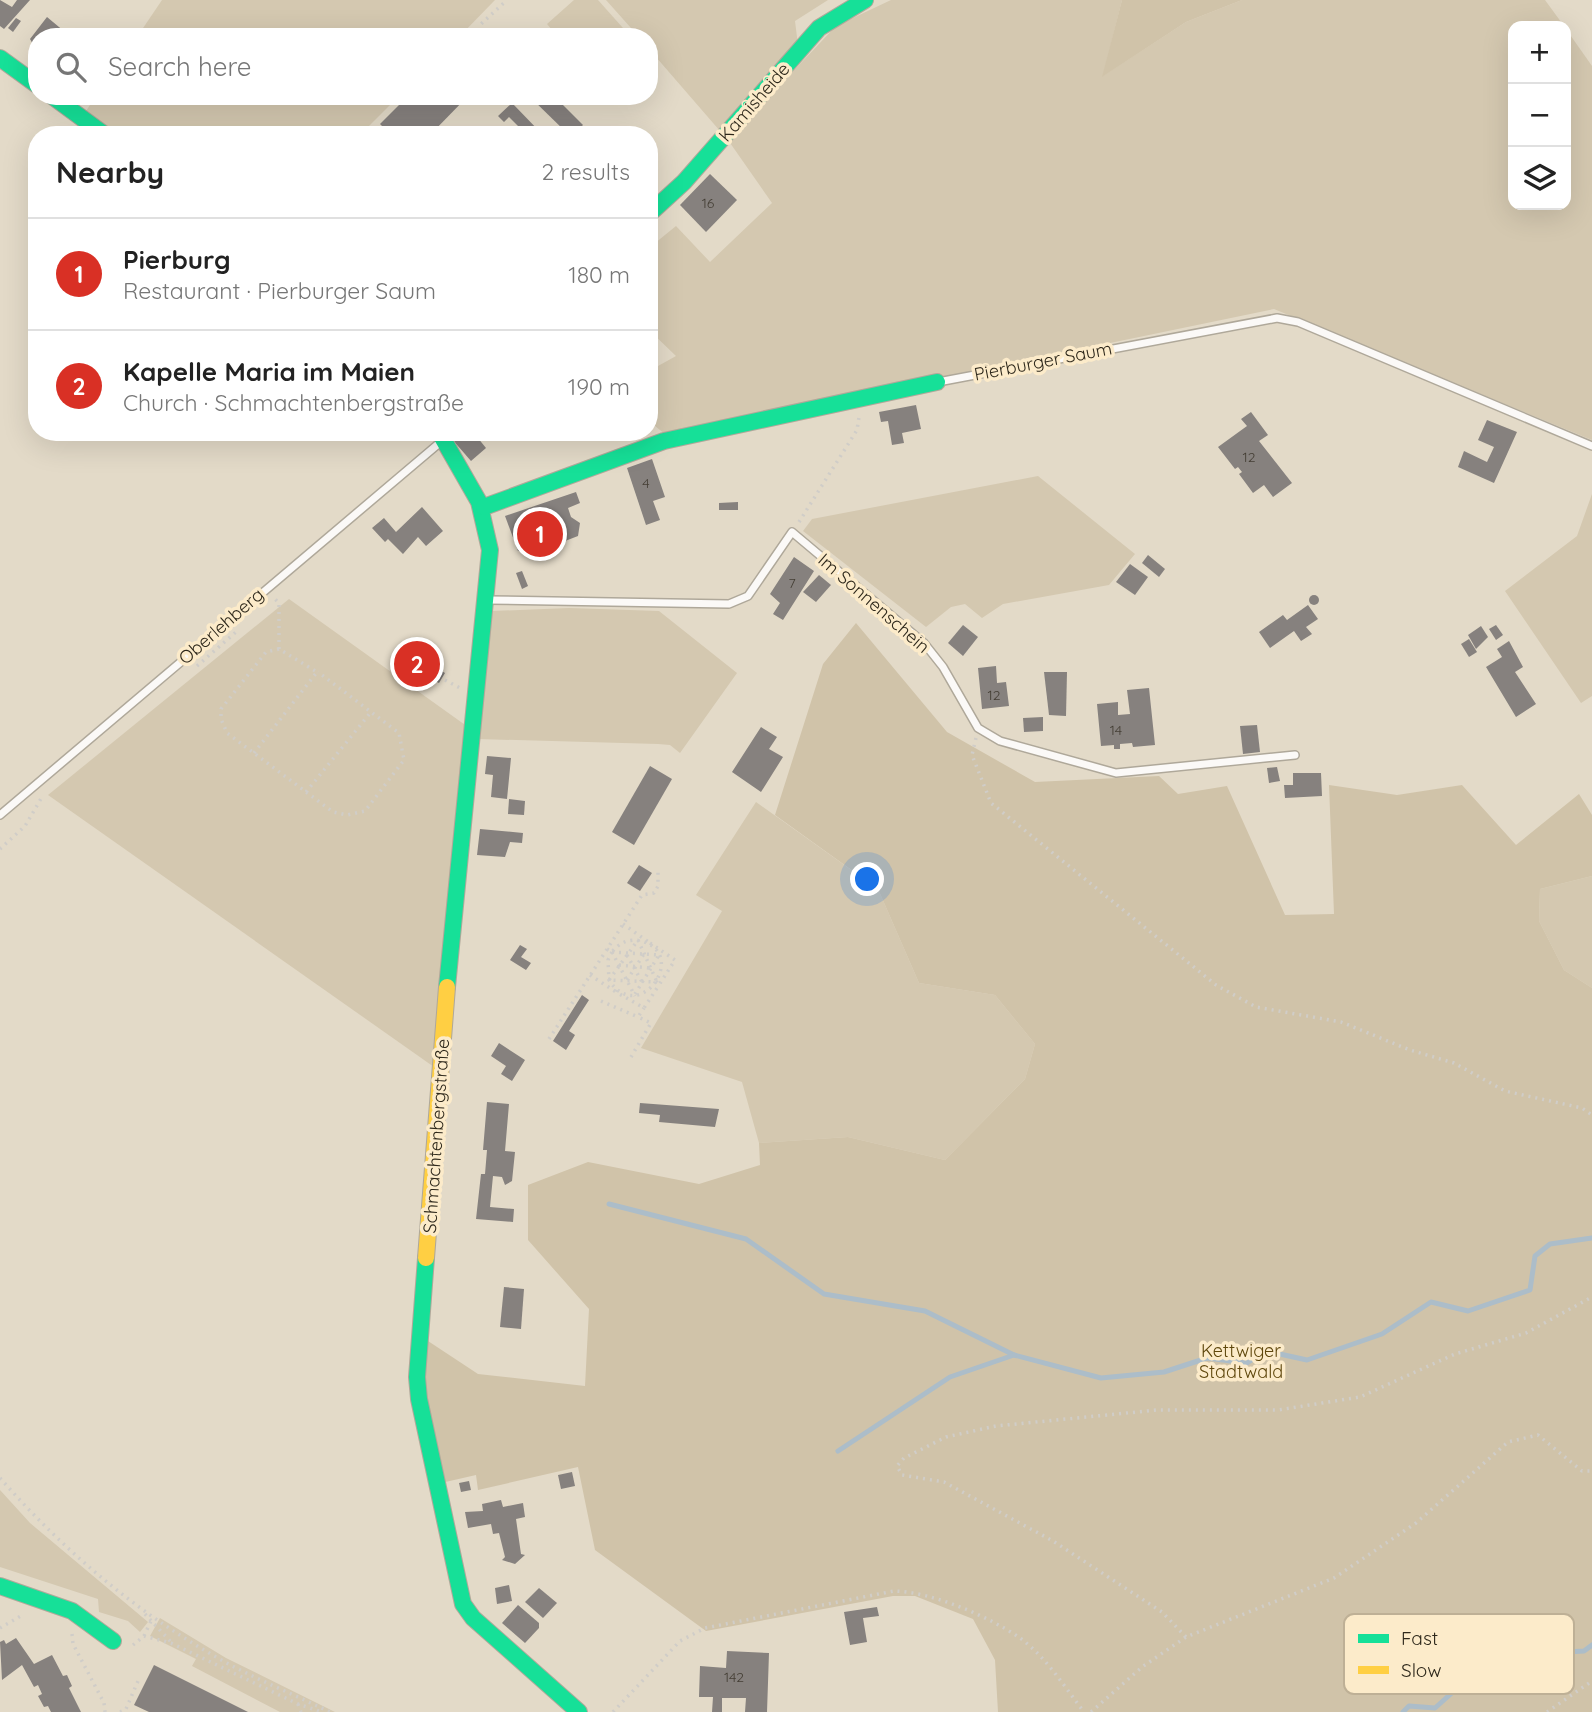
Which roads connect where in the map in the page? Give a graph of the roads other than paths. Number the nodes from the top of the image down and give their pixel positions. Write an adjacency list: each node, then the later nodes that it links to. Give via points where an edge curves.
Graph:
1 (865, 0): 6 (street, Kamisheide, via 819,28)
2 (0, 58): 3 (street)
3 (28, 78)
4 (64, 105): 5 (street)
5 (93, 126)
6 (658, 206)
7 (937, 382): 10 (lane, Pierburger Saum, via 1277,318 1298,322); 11 (street, Pierburger Saum, via 664,442)
8 (435, 441): 14 (lane, Oberlehberg)
9 (444, 441): 11 (street)
10 (1592, 446)
11 (484, 507): 12 (street, Schmachtenbergstraße, via 490,550)
12 (486, 600): 13 (lane, Im Sonnenschein, via 729,604 748,596 792,533 924,643 978,728 1000,741 1116,773); 17 (street, Schmachtenbergstraße, via 449,961 417,1377 463,1604)
13 (1295, 755)
14 (0, 815)
15 (0, 1586): 16 (street, via 72,1611)
16 (113, 1641)
17 (579, 1712)

